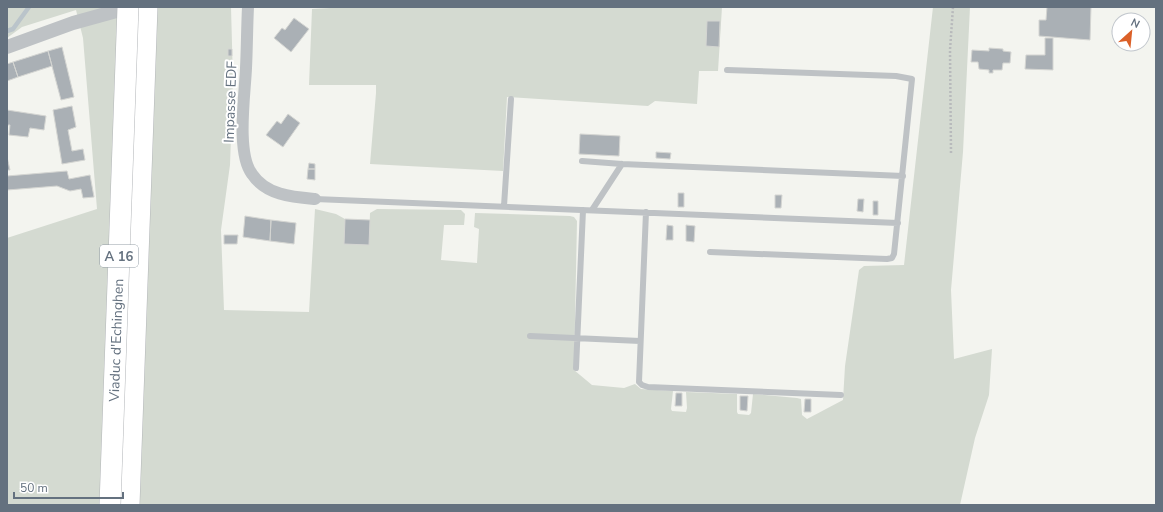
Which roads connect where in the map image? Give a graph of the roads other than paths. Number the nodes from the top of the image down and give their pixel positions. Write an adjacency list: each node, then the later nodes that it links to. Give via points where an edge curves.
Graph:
1 (128, 7): 23 (highway, Viaduc d'Echinghen / A 16, bridge)
2 (131, 7): 5 (street, via 73,23)
3 (146, 7): 24 (highway, Viaduc d'Echinghen / A 16)
4 (248, 7): 11 (street, Impasse EDF, via 243,125 246,161 251,174 274,192)
5 (7, 47)
6 (727, 70): 10 (lane, via 896,76 912,79)
7 (511, 99): 12 (lane)
8 (582, 161): 9 (lane)
9 (622, 164): 10 (lane); 14 (lane)
10 (903, 176): 16 (lane)
11 (315, 199): 12 (lane)
12 (504, 206): 13 (lane)
13 (583, 210): 14 (lane); 19 (lane)
14 (592, 210): 15 (lane)
15 (646, 212): 16 (lane); 20 (lane)
16 (898, 223): 17 (lane, via 894,254 892,258 887,259)
17 (710, 252)
18 (530, 336): 19 (lane)
19 (577, 337): 20 (lane); 21 (lane)
20 (640, 341): 22 (lane, via 639,382 642,385)
21 (576, 368)
22 (841, 395)
23 (110, 505)
24 (129, 505)

